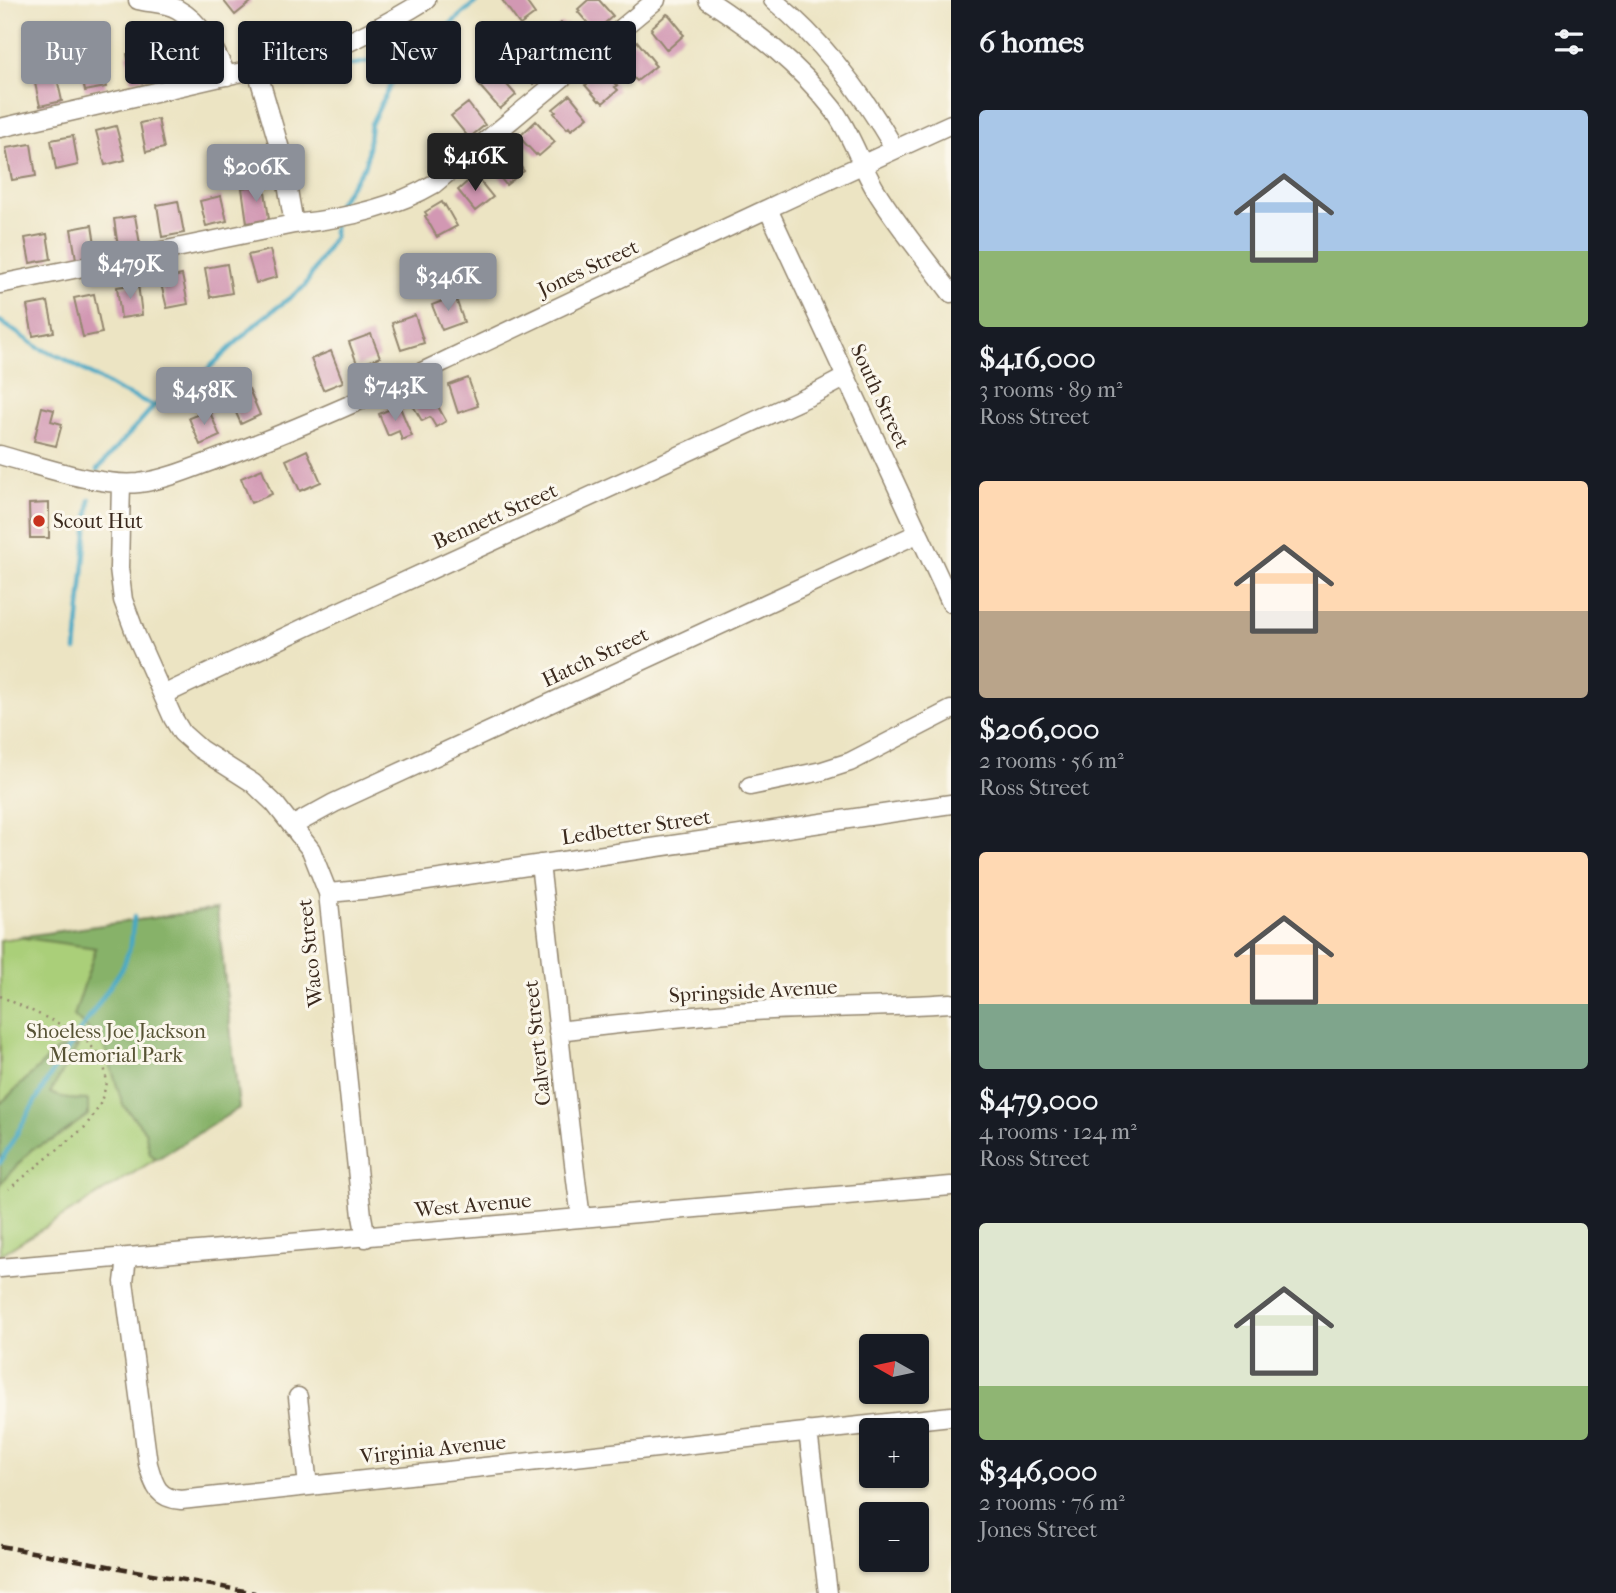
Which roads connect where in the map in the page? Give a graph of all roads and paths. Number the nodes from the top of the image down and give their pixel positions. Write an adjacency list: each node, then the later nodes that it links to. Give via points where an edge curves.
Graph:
1 (138, 0): 6 (street)
2 (426, 0): 7 (street)
3 (656, 0): 16 (street, via 434,184 398,202)
4 (708, 0): 14 (street, via 752,30 816,88 848,132)
5 (773, 0): 13 (street, via 830,55)
6 (179, 4): 9 (street, via 209,40)
7 (352, 40)
8 (238, 73): 9 (street)
9 (227, 76): 12 (street)
10 (261, 84): 16 (street, via 282,156)
11 (951, 124): 13 (street, Jones Street)
12 (0, 128)
13 (895, 149): 14 (street, Jones Street)
14 (863, 164): 15 (street, Jones Street); 18 (street, via 891,212)
15 (768, 209): 19 (street, South Street); 21 (street, Jones Street, via 374,395 175,474)
16 (294, 224): 17 (street)
17 (0, 284)
18 (951, 293)
19 (846, 377): 22 (street, South Street); 24 (street, Bennett Street)
20 (0, 455): 21 (street, Jones Street)
21 (121, 484): 24 (street, Waco Street, via 123,600)
22 (919, 533): 23 (street, South Street); 28 (street, Hatch Street)
23 (951, 603)
24 (163, 695): 28 (street, Waco Street, via 190,741 260,789)
25 (951, 710): 26 (street, via 850,762)
26 (750, 786)
27 (951, 804): 29 (street, Ledbetter Street)
28 (292, 826): 30 (street, Waco Street, via 310,850)
29 (540, 864): 30 (street, Ledbetter Street); 33 (street, Calvert Street)
30 (328, 893): 37 (street, Waco Street)
31 (0, 996): 35 (path, via 87,1042 103,1058 107,1083 99,1107 85,1127)
32 (951, 1003): 33 (street, Springside Avenue, via 739,1012)
33 (558, 1031): 36 (street, Calvert Street)
34 (951, 1186): 36 (street, West Avenue)
35 (9, 1189)
36 (581, 1218): 37 (street, West Avenue)
37 (366, 1238): 38 (street, West Avenue)
38 (127, 1258): 39 (street, West Avenue); 43 (street, Virginia Avenue, via 127,1315 148,1464 158,1491 181,1500)
39 (0, 1268)
40 (298, 1397): 43 (street)
41 (951, 1416): 42 (street, Virginia Avenue)
42 (808, 1431): 43 (street, Virginia Avenue); 44 (street)
43 (308, 1486)
44 (828, 1593)

